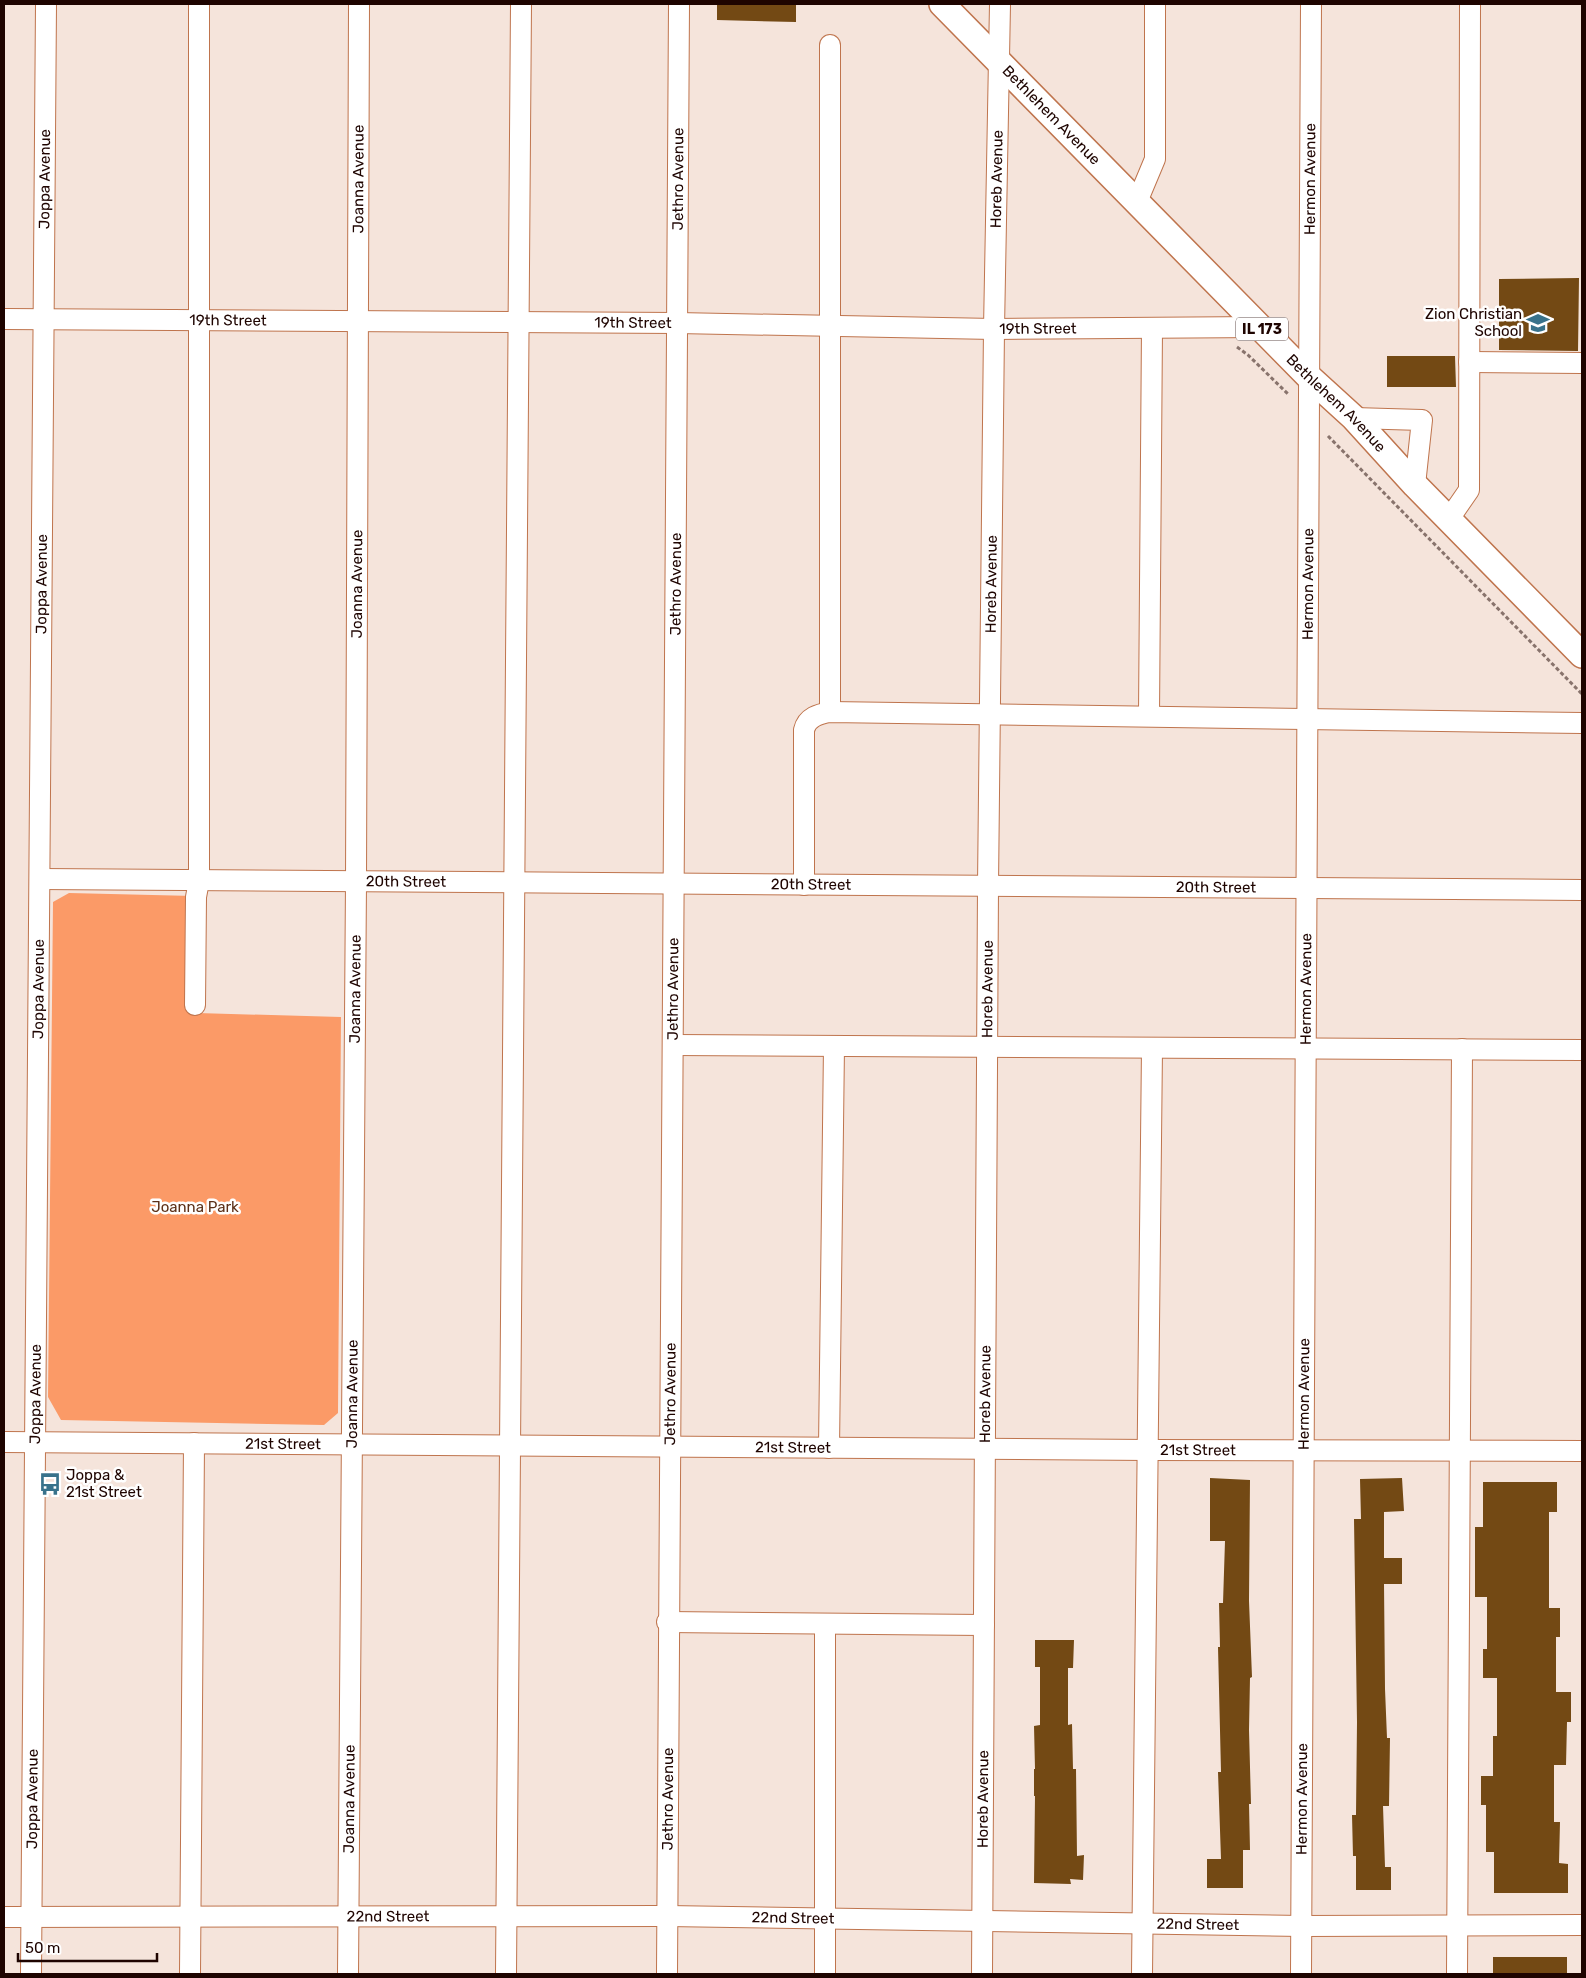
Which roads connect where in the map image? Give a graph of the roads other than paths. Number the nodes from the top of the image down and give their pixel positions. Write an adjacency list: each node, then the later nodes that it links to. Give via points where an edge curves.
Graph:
1 (46, 4): 15 (street, Joppa Avenue)
2 (199, 4): 16 (street)
3 (359, 4): 17 (street, Joanna Avenue)
4 (521, 4): 18 (street)
5 (679, 4): 19 (street, Jethro Avenue)
6 (942, 4): 12 (main road, Bethlehem Avenue / IL 173)
7 (1000, 4): 12 (street, Horeb Avenue)
8 (1156, 4): 13 (street, via 1155,159)
9 (1312, 4): 26 (street, Hermon Avenue)
10 (1470, 4): 24 (street)
11 (830, 45): 20 (street)
12 (1000, 64): 13 (main road, Bethlehem Avenue / IL 173); 23 (street, Horeb Avenue)
13 (1136, 202): 22 (main road, Bethlehem Avenue / IL 173)
14 (4, 319): 15 (street, 19th Street)
15 (44, 319): 16 (street, 19th Street); 36 (street, Joppa Avenue)
16 (200, 320): 17 (street, 19th Street); 37 (street)
17 (358, 321): 18 (street, 19th Street); 38 (street, Joanna Avenue)
18 (519, 322): 19 (street, 19th Street); 39 (street)
19 (677, 324): 20 (street, 19th Street); 40 (street, Jethro Avenue)
20 (831, 326): 23 (street, 19th Street); 31 (street)
21 (1152, 328): 22 (street, 19th Street); 23 (street, 19th Street); 33 (street)
22 (1261, 328): 26 (main road, Bethlehem Avenue / IL 173)
23 (994, 329): 32 (street, Horeb Avenue)
24 (1470, 362): 25 (street); 29 (street, via 1469,490)
25 (1582, 363)
26 (1309, 377): 27 (main road, Bethlehem Avenue / IL 173); 34 (street, Hermon Avenue)
27 (1354, 418): 28 (main road, Bethlehem Avenue / IL 173); 28 (street, via 1422,420)
28 (1416, 485): 29 (main road, Bethlehem Avenue / IL 173)
29 (1449, 519): 30 (main road, Bethlehem Avenue / IL 173)
30 (1582, 655)
31 (830, 712): 32 (street); 41 (street, via 814,716 804,730)
32 (991, 714): 33 (street); 42 (street, Horeb Avenue)
33 (1149, 715): 34 (street)
34 (1307, 718): 35 (street); 43 (street, Hermon Avenue)
35 (1582, 723)
36 (40, 879): 37 (street, 20th Street); 54 (street, Joppa Avenue)
37 (199, 881): 38 (street, 20th Street); 45 (street, via 196,897)
38 (356, 882): 39 (street, 20th Street); 56 (street, Joanna Avenue)
39 (514, 883): 40 (street, 20th Street); 57 (street)
40 (675, 884): 41 (street, 20th Street); 46 (street, Jethro Avenue)
41 (804, 885): 42 (street, 20th Street)
42 (988, 886): 43 (street, 20th Street); 48 (street, Horeb Avenue)
43 (1307, 888): 44 (street, 20th Street); 50 (street, Hermon Avenue)
44 (1582, 890)
45 (196, 1005)
46 (674, 1045): 47 (street); 58 (street, Jethro Avenue)
47 (834, 1046): 48 (street); 59 (street)
48 (987, 1047): 49 (street); 60 (street, Horeb Avenue)
49 (1152, 1048): 50 (street); 61 (street)
50 (1306, 1049): 51 (street); 62 (street, Hermon Avenue)
51 (1462, 1049): 52 (street); 64 (street)
52 (1582, 1050)
53 (4, 1442): 54 (street, 21st Street)
54 (35, 1442): 55 (street, 21st Street); 70 (street, Joppa Avenue)
55 (194, 1443): 56 (street, 21st Street); 71 (street)
56 (353, 1445): 57 (street, 21st Street); 72 (street, Joanna Avenue)
57 (510, 1446): 58 (street, 21st Street); 73 (street)
58 (671, 1447): 59 (street, 21st Street); 65 (street, Jethro Avenue)
59 (829, 1448): 60 (street, 21st Street)
60 (984, 1449): 61 (street, 21st Street); 67 (street, Horeb Avenue)
61 (1148, 1450): 62 (street, 21st Street); 76 (street)
62 (1304, 1451): 64 (street, 21st Street); 78 (street, Hermon Avenue)
63 (1582, 1451): 64 (street, 21st Street)
64 (1460, 1452): 79 (street)
65 (667, 1622): 66 (street); 68 (street, Jethro Avenue)
66 (825, 1624): 67 (street); 74 (street)
67 (984, 1625): 75 (street, Horeb Avenue)
68 (667, 1916): 73 (street, 22nd Street); 74 (street, 22nd Street); 84 (street, Jethro Avenue)
69 (4, 1917): 70 (street, 22nd Street)
70 (31, 1917): 71 (street, 22nd Street); 80 (street, Joppa Avenue)
71 (190, 1917): 72 (street, 22nd Street); 81 (street)
72 (348, 1917): 73 (street, 22nd Street); 82 (street, Joanna Avenue)
73 (506, 1917): 83 (street)
74 (826, 1918): 75 (street, 22nd Street); 85 (street)
75 (983, 1920): 76 (street, 22nd Street); 86 (street, Horeb Avenue)
76 (1142, 1923): 78 (street, 22nd Street); 87 (street)
77 (1582, 1925): 79 (street, 22nd Street)
78 (1302, 1926): 79 (street, 22nd Street); 88 (street, Hermon Avenue)
79 (1457, 1926): 89 (street)
80 (31, 1974)
81 (190, 1974)
82 (348, 1974)
83 (506, 1974)
84 (666, 1974)
85 (825, 1974)
86 (982, 1974)
87 (1142, 1974)
88 (1301, 1974)
89 (1457, 1974)

